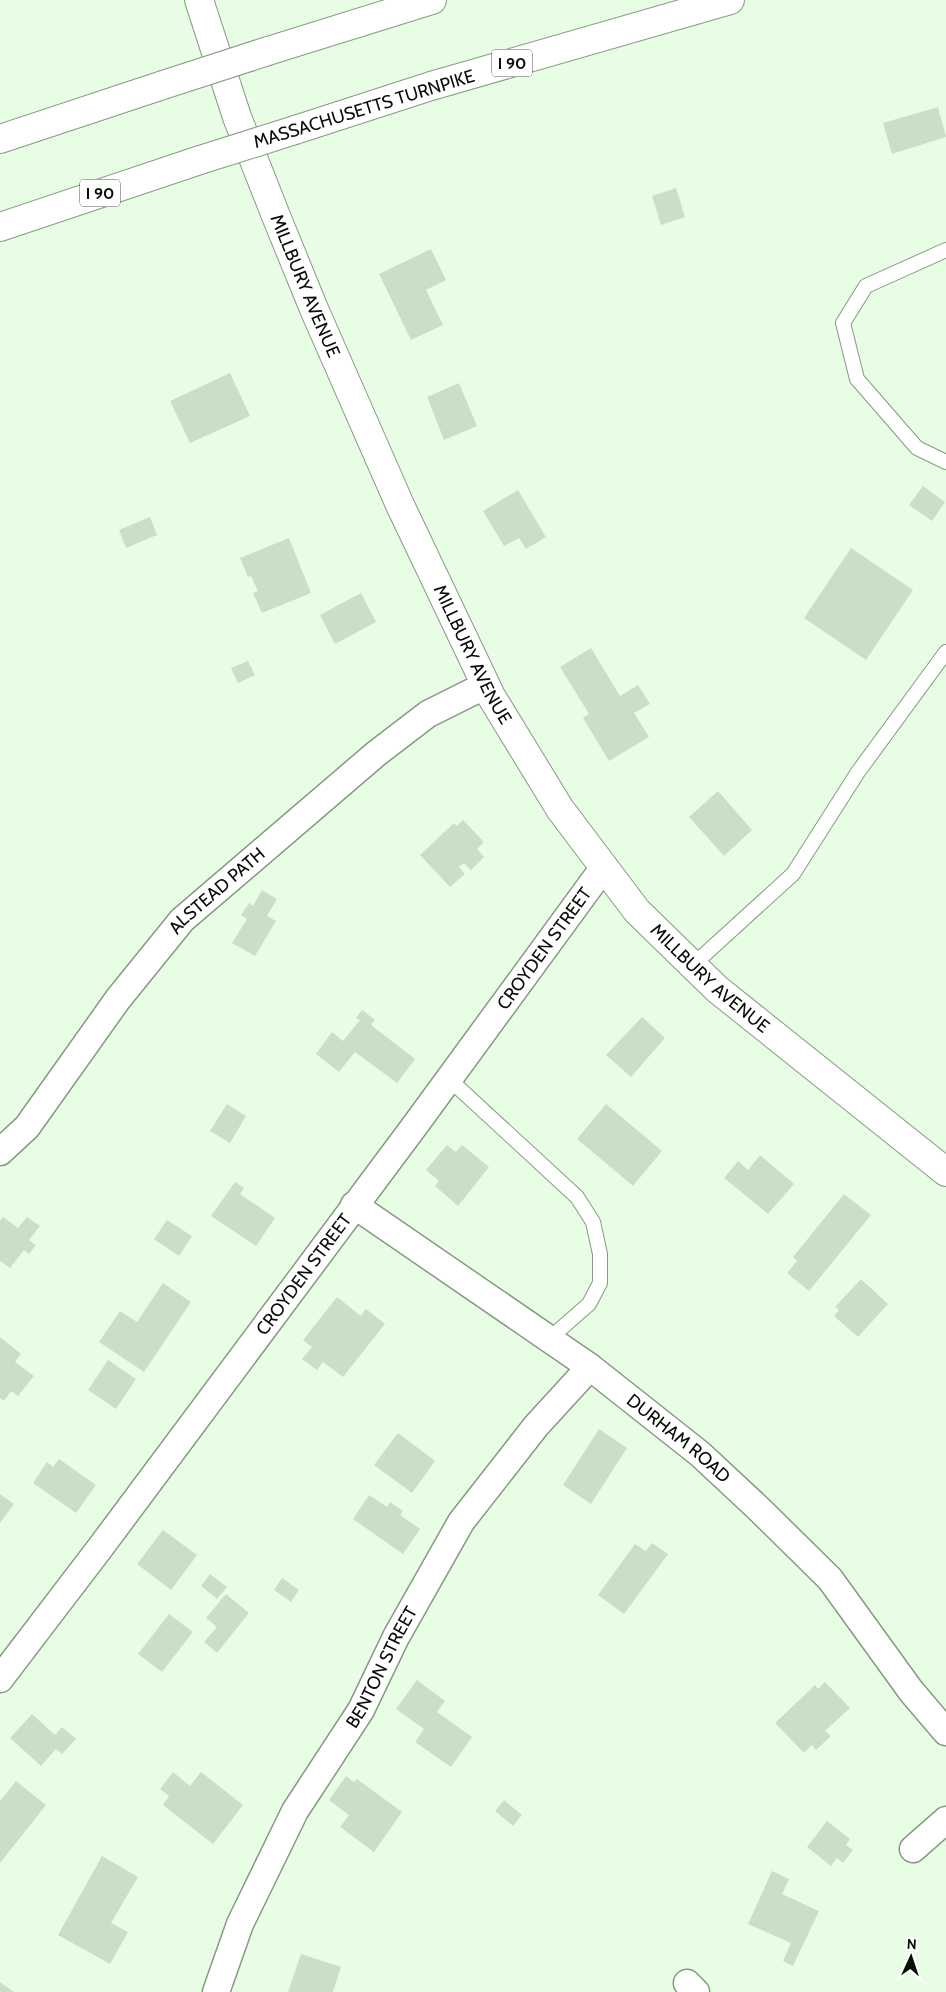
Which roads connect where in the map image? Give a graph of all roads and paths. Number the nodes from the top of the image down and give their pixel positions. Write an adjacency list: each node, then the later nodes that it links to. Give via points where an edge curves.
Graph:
1 (199, 0): 9 (main road, MILLBURY AVENUE, via 237,117 314,309 400,505)
2 (432, 0): 4 (main road, bridge)
3 (730, 0): 5 (main road, MASSACHUSETTS TURNPIKE / I 90, bridge, via 431,86)
4 (0, 139)
5 (0, 227)
6 (946, 250): 7 (lane, via 866,286 843,323 857,379 916,448)
7 (946, 462)
8 (946, 652): 11 (lane, via 858,772 793,874)
9 (486, 685): 10 (main road, MILLBURY AVENUE, via 560,808); 13 (street, ALSTEAD PATH, via 428,714 377,753 182,920 118,999 27,1126)
10 (604, 867): 11 (main road, MILLBURY AVENUE, via 637,911); 12 (street, CROYDEN STREET)
11 (693, 965): 14 (main road, MILLBURY AVENUE, via 717,988)
12 (449, 1079): 15 (street, CROYDEN STREET); 16 (lane, via 577,1197 593,1222 600,1254 600,1283 589,1304)
13 (0, 1152)
14 (946, 1172)
15 (354, 1205): 16 (street, DURHAM ROAD); 18 (street, CROYDEN STREET)
16 (550, 1339): 17 (street, DURHAM ROAD)
17 (590, 1367): 19 (street, DURHAM ROAD, via 700,1454 830,1579 911,1692); 22 (street, BENTON STREET, via 536,1426 461,1522 396,1637 361,1710 295,1811 240,1924)
18 (0, 1679)
19 (946, 1732)
20 (946, 1820): 21 (street)
21 (913, 1849)
22 (216, 1992)

